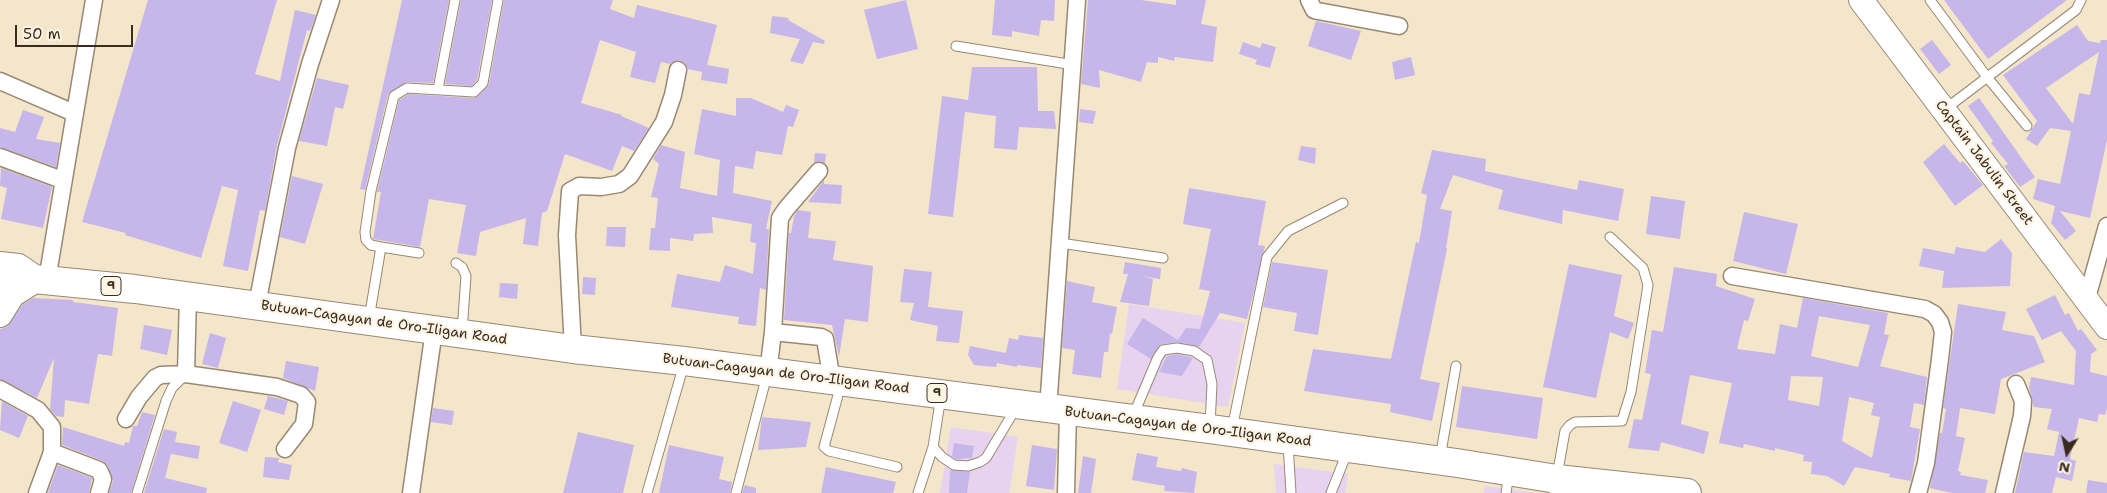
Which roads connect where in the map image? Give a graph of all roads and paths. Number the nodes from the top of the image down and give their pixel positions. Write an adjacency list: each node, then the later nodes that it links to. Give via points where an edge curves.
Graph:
1 (94, 0): 18 (street)
2 (331, 0): 35 (street, via 287,148)
3 (455, 0): 16 (lane)
4 (498, 0): 16 (lane, via 483,83 474,92)
5 (1077, 0): 12 (street)
6 (1309, 0): 10 (street, via 1314,10)
7 (1861, 0): 17 (street, Captain Jabulin Street)
8 (1930, 0): 14 (lane)
9 (2081, 0): 14 (lane, via 2076,10)
10 (1399, 26)
11 (956, 46): 12 (lane)
12 (1074, 65): 26 (street)
13 (678, 70): 42 (street, via 664,122 630,176 619,184 579,186 570,191 568,235)
14 (1987, 77): 17 (lane); 19 (lane)
15 (0, 80): 18 (street)
16 (438, 89): 27 (lane, via 407,88 394,96 371,191 365,232 371,245)
17 (1944, 110): 34 (street, Captain Jabulin Street)
18 (74, 113): 22 (street)
19 (2027, 126)
20 (0, 157): 22 (street)
21 (819, 171): 40 (street, via 780,218)
22 (62, 180): 32 (street)
23 (1343, 203): 55 (lane, via 1288,231 1267,257)
24 (2107, 226): 34 (street)
25 (1610, 237): 64 (lane, via 1643,268 1648,285 1631,392 1622,421 1575,422 1565,431)
26 (1060, 243): 29 (lane); 52 (street)
27 (381, 247): 28 (lane); 37 (lane)
28 (419, 253)
29 (1162, 258)
30 (456, 263): 41 (lane, via 466,276)
31 (1732, 276): 77 (street, via 1925,309 1934,314 1943,332 1926,463)
32 (19, 279): 33 (highway, Butuan-Cagayan de Oro-Iligan Road / 9); 36 (street)
33 (188, 295): 35 (highway, Butuan-Cagayan de Oro-Iligan Road / 9); 46 (street)
34 (2087, 298): 38 (street, Captain Jabulin Street)
35 (257, 305): 37 (highway, Butuan-Cagayan de Oro-Iligan Road / 9)
36 (0, 315)
37 (368, 321): 39 (highway, Butuan-Cagayan de Oro-Iligan Road / 9)
38 (2106, 321)
39 (434, 330): 41 (highway, Butuan-Cagayan de Oro-Iligan Road / 9); 69 (street)
40 (773, 332): 45 (street); 47 (street, via 824,339)
41 (461, 334): 42 (highway, Butuan-Cagayan de Oro-Iligan Road / 9)
42 (573, 349): 43 (highway, Butuan-Cagayan de Oro-Iligan Road / 9)
43 (684, 361): 45 (highway, Butuan-Cagayan de Oro-Iligan Road / 9); 70 (lane)
44 (1456, 366): 61 (lane)
45 (768, 373): 47 (highway, Butuan-Cagayan de Oro-Iligan Road / 9); 71 (lane)
46 (186, 374): 53 (street, via 154,378); 59 (street, via 278,387 301,395 307,402 304,424); 68 (lane, via 172,388 166,401)
47 (836, 381): 50 (highway, Butuan-Cagayan de Oro-Iligan Road / 9); 62 (lane, via 824,446 829,451)
48 (2016, 384): 78 (street, via 2023,400 2022,416)
49 (0, 389): 60 (street, via 38,410 46,419 52,428)
50 (941, 394): 51 (highway, Butuan-Cagayan de Oro-Iligan Road / 9); 57 (lane)
51 (1018, 406): 52 (highway, Butuan-Cagayan de Oro-Iligan Road / 9); 57 (lane, via 986,458 980,462 968,466 954,464)
52 (1058, 410): 54 (highway, Butuan-Cagayan de Oro-Iligan Road / 9); 73 (street)
53 (126, 419)
54 (1131, 419): 55 (highway, Butuan-Cagayan de Oro-Iligan Road / 9); 55 (lane, via 1158,357 1163,350 1177,348 1194,351 1207,360)
55 (1221, 430): 56 (highway, Butuan-Cagayan de Oro-Iligan Road / 9)
56 (1287, 440): 58 (highway, Butuan-Cagayan de Oro-Iligan Road / 9); 74 (lane)
57 (933, 447): 72 (lane)
58 (1349, 448): 61 (highway, Butuan-Cagayan de Oro-Iligan Road / 9); 75 (lane)
59 (285, 449)
60 (52, 452): 66 (street); 67 (street, via 99,470 103,479)
61 (1439, 460): 63 (highway, Butuan-Cagayan de Oro-Iligan Road / 9)
62 (897, 467)
63 (1507, 482): 64 (highway, Butuan-Cagayan de Oro-Iligan Road / 9)
64 (1556, 486): 65 (highway, Butuan-Cagayan de Oro-Iligan Road / 9)
65 (1628, 489): 76 (highway, Butuan-Cagayan de Oro-Iligan Road / 9)
66 (37, 493)
67 (99, 493)
68 (137, 493)
69 (411, 493)
70 (647, 493)
71 (736, 493)
72 (918, 493)
73 (1066, 493)
74 (1292, 493)
75 (1331, 493)
76 (1687, 493)
77 (1918, 493)
78 (2004, 493)

